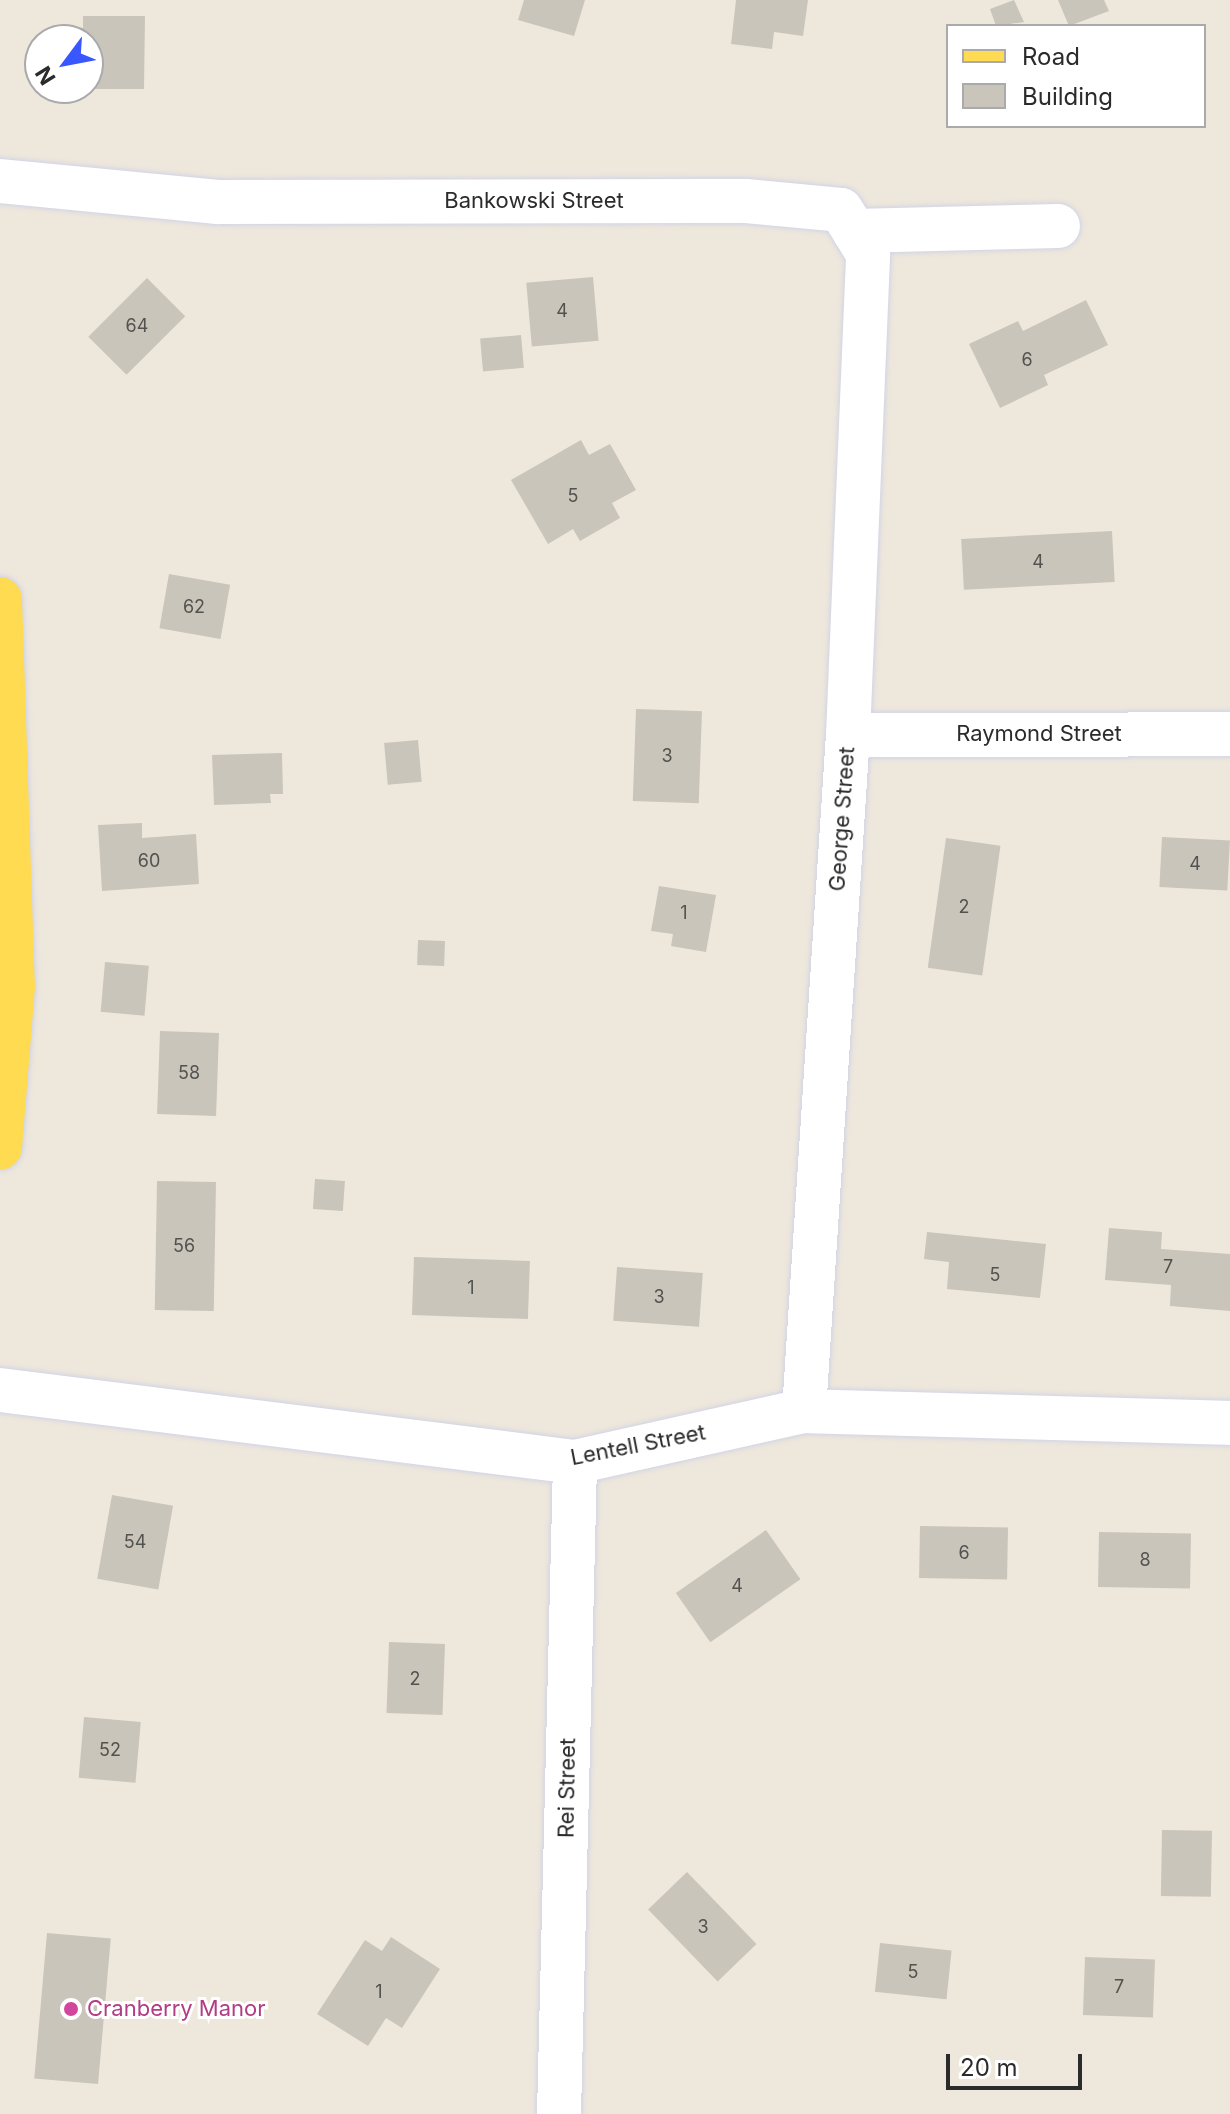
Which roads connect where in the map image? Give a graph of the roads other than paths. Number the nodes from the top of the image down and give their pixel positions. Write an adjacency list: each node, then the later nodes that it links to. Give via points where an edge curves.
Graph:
1 (0, 181): 3 (street, Bankowski Street, via 217,202 746,201 841,210)
2 (1058, 226): 3 (street)
3 (854, 231): 6 (street, George Street, via 868,254)
4 (0, 599): 7 (main road, via 13,986)
5 (1230, 734): 6 (street, Raymond Street)
6 (848, 735): 9 (street, George Street)
7 (0, 1147)
8 (0, 1390): 11 (street, Lentell Street)
9 (804, 1411): 10 (street, Lentell Street); 11 (street, Lentell Street)
10 (1230, 1423)
11 (575, 1462): 12 (street, Rei Street)
12 (559, 2114)

